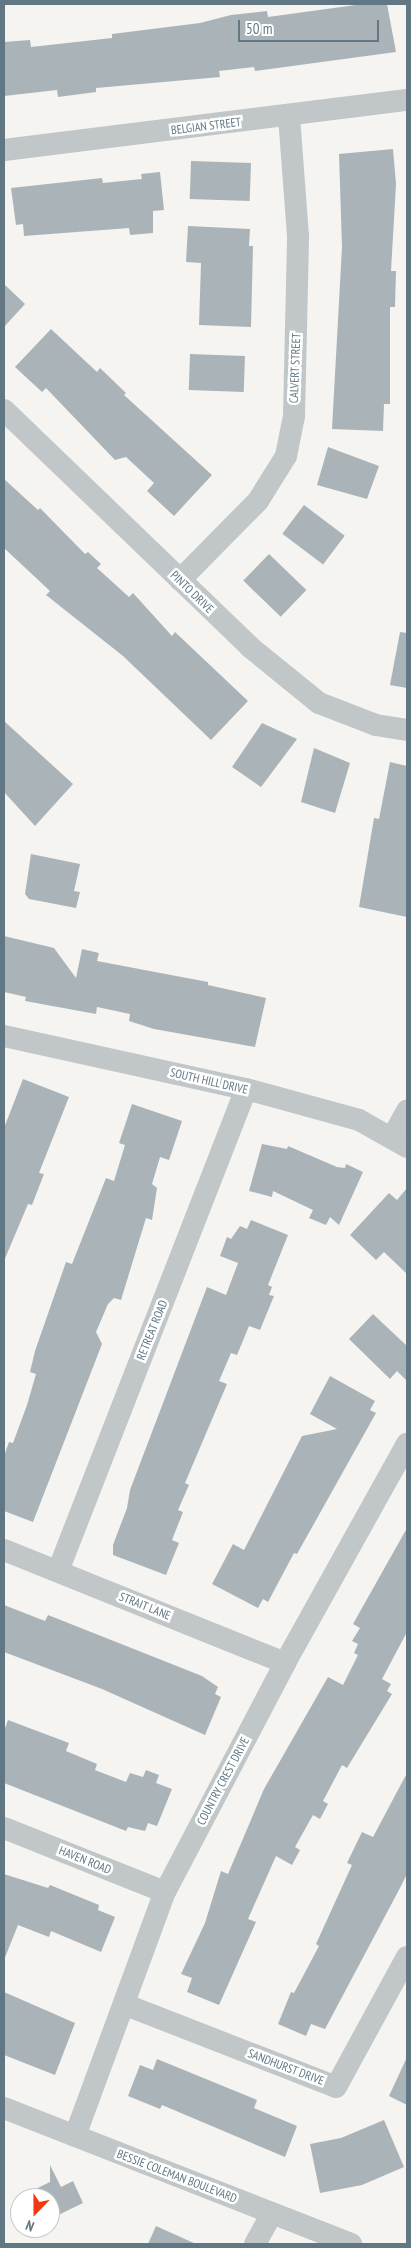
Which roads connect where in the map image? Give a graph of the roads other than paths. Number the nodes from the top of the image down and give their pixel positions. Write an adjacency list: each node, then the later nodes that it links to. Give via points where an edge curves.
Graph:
1 (407, 100): 2 (street, BELGIAN STREET)
2 (289, 117): 3 (street, BELGIAN STREET); 5 (street, CALVERT STREET, via 298,236 294,416 286,456 258,501)
3 (4, 150)
4 (4, 410): 5 (street, PINTO DRIVE)
5 (180, 580): 6 (street, PINTO DRIVE, via 250,647 318,703 376,724)
6 (407, 730)
7 (4, 1036): 8 (street, SOUTH HILL DRIVE)
8 (246, 1089): 10 (street, SOUTH HILL DRIVE, via 359,1120); 13 (street, RETREAT ROAD)
9 (407, 1111): 10 (street)
10 (400, 1141)
11 (407, 1444): 14 (street, COUNTRY CREST DRIVE)
12 (4, 1550): 13 (street, STRAIT LANE)
13 (58, 1571): 14 (street, STRAIT LANE)
14 (285, 1663): 16 (street, COUNTRY CREST DRIVE)
15 (4, 1828): 16 (street, HAVEN ROAD)
16 (166, 1892): 18 (street, COUNTRY CREST DRIVE)
17 (407, 1957): 18 (street, SANDHURST DRIVE, via 336,2087)
18 (126, 2005): 20 (street, COUNTRY CREST DRIVE)
19 (4, 2108): 20 (street, BESSIE COLEMAN BOULEVARD)
20 (76, 2136): 21 (street, BESSIE COLEMAN BOULEVARD)
21 (272, 2213): 22 (street); 23 (street, BESSIE COLEMAN BOULEVARD)
22 (255, 2244)
23 (351, 2244)

